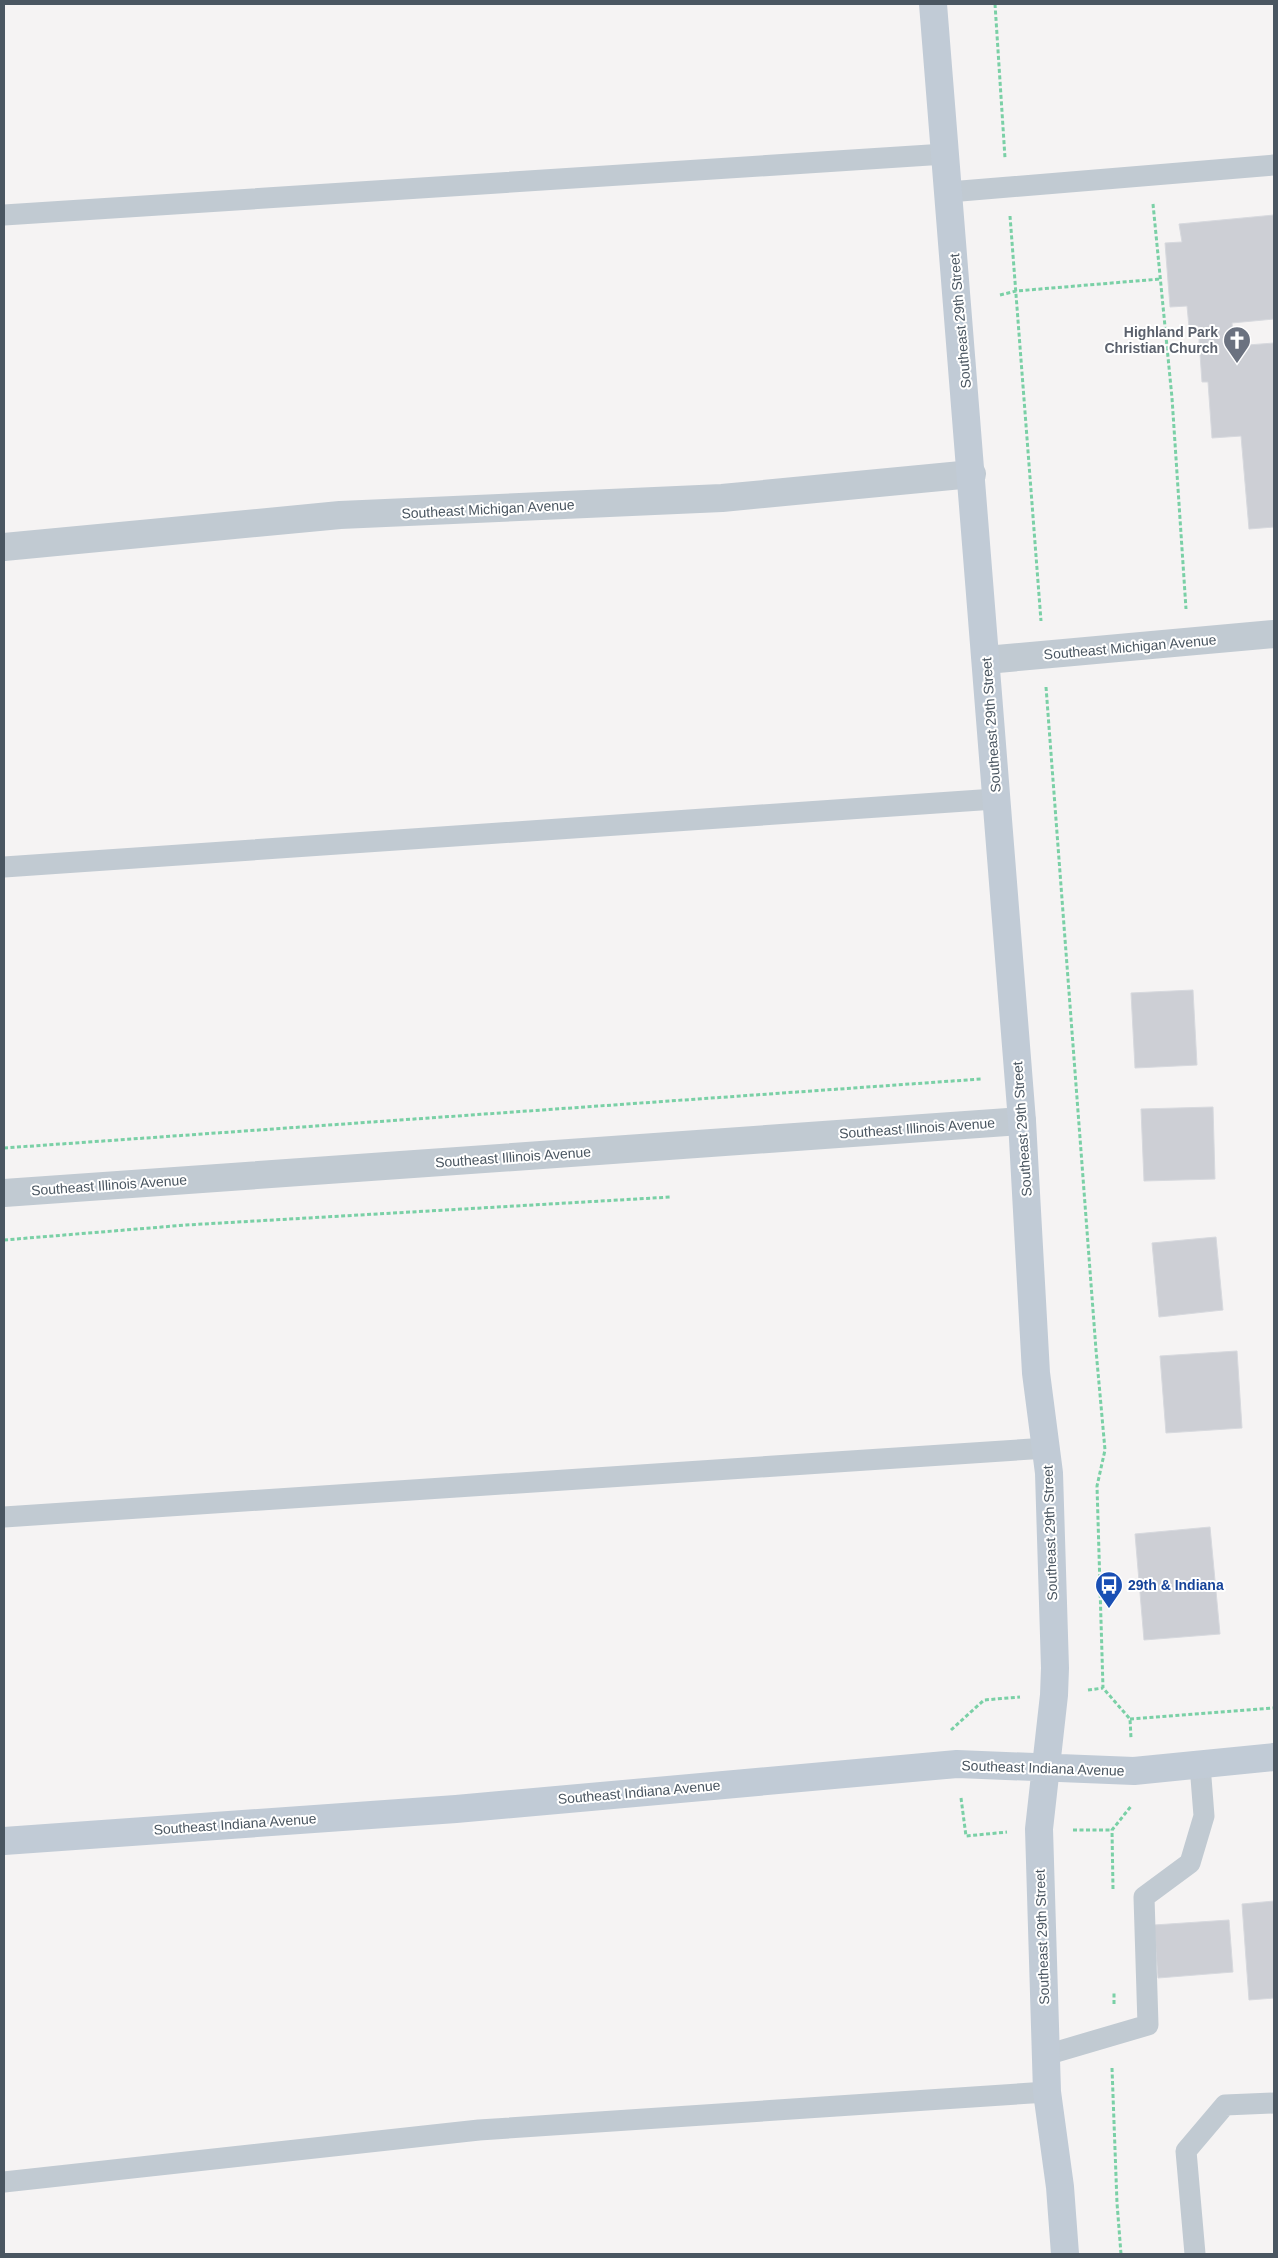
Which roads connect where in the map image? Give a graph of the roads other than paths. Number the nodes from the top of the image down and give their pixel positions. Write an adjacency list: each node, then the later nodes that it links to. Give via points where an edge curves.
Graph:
1 (933, 4): 2 (main road, Southeast 29th Street)
2 (945, 154): 4 (main road, Southeast 29th Street); 5 (lane)
3 (1274, 165): 4 (lane)
4 (949, 192): 6 (main road, Southeast 29th Street)
5 (4, 216)
6 (972, 474): 7 (street, Southeast Michigan Avenue, via 722,498 340,515); 9 (main road, Southeast 29th Street)
7 (4, 547)
8 (1274, 634): 9 (street, Southeast Michigan Avenue)
9 (986, 660): 10 (main road, Southeast 29th Street)
10 (995, 799): 11 (lane); 12 (main road, Southeast 29th Street)
11 (4, 867)
12 (1022, 1121): 13 (street, Southeast Illinois Avenue); 14 (main road, Southeast 29th Street, via 1036,1373)
13 (4, 1193)
14 (1046, 1448): 15 (lane); 18 (main road, Southeast 29th Street, via 1055,1668)
15 (4, 1518)
16 (1274, 1757): 17 (main road, Southeast Indiana Avenue)
17 (1200, 1765): 18 (main road, Southeast Indiana Avenue, via 1134,1771); 20 (lane, via 1204,1816 1190,1862 1144,1898 1148,2025)
18 (1045, 1768): 19 (main road, Southeast Indiana Avenue, via 957,1764 456,1809); 20 (main road, Southeast 29th Street, via 1039,1829)
19 (4, 1841)
20 (1046, 2055): 21 (main road, Southeast 29th Street)
21 (1047, 2092): 23 (lane, via 479,2130); 24 (main road, Southeast 29th Street)
22 (1274, 2102): 25 (lane, via 1225,2105 1186,2151)
23 (4, 2182)
24 (1065, 2254)
25 (1195, 2254)

